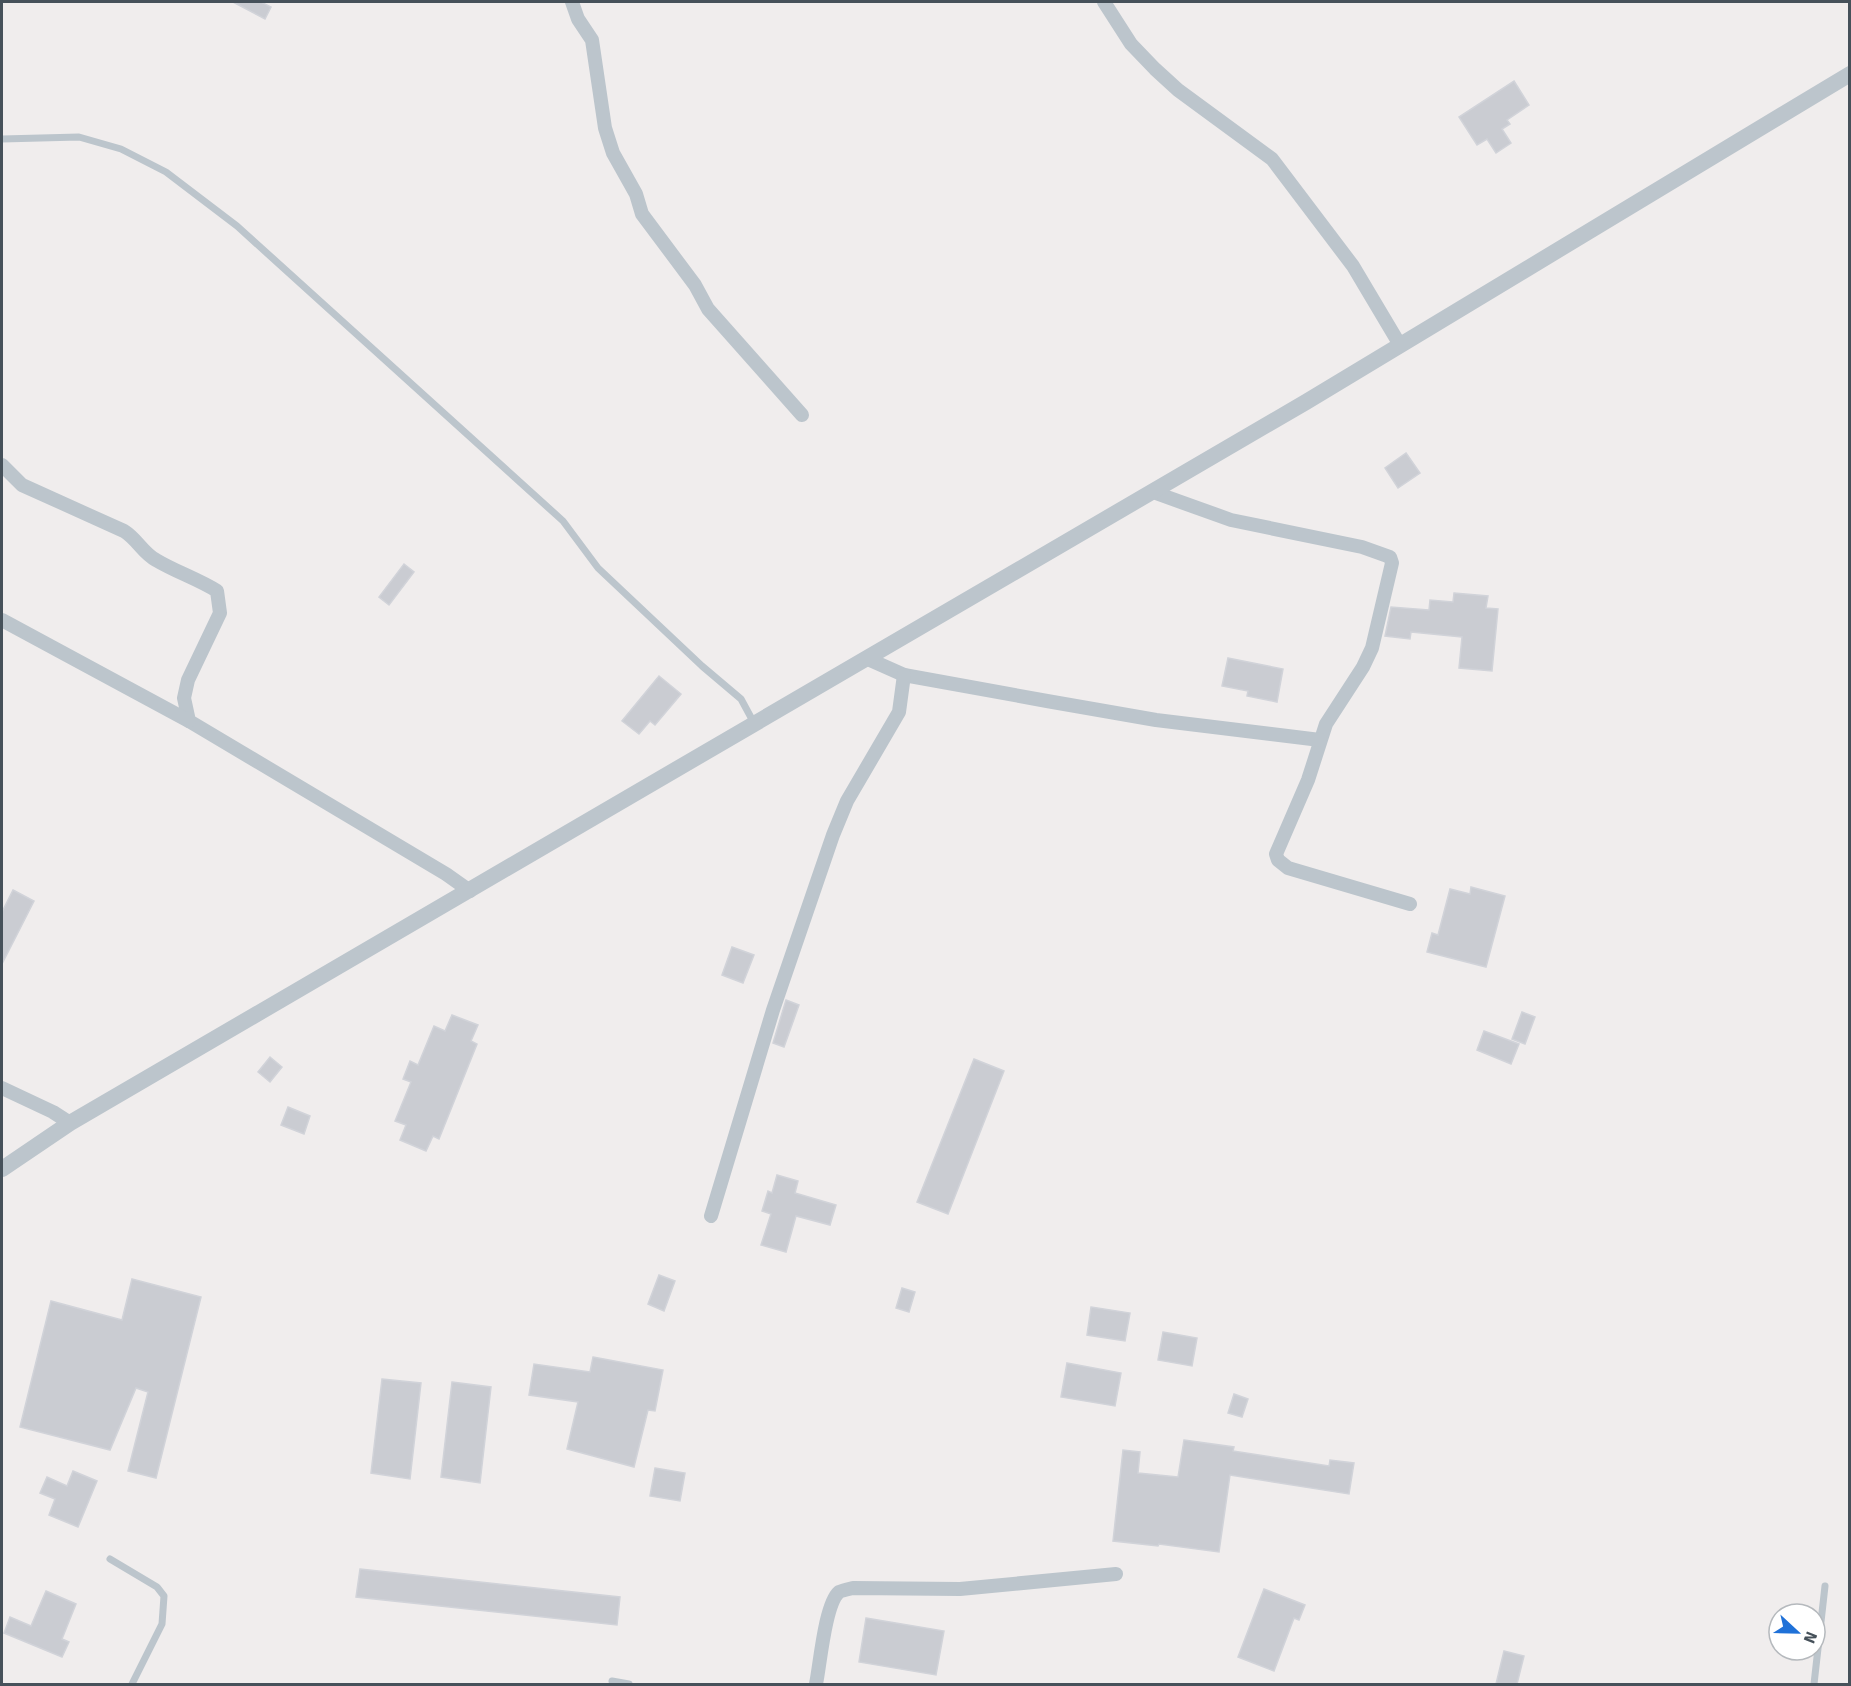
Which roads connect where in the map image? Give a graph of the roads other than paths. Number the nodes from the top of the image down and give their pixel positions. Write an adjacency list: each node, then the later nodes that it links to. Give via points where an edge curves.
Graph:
1 (572, 2): 6 (street, via 592,40 605,128 613,153 636,194 642,214 695,285 708,309)
2 (1104, 2): 5 (street, via 1131,44 1155,69 1272,159 1353,266)
3 (1850, 74): 5 (street)
4 (2, 139): 13 (lane, via 79,137 122,149 166,172 237,226 563,521 598,568 741,699)
5 (1400, 345): 8 (street)
6 (802, 416)
7 (2, 465): 12 (street, via 22,485 124,531 157,561 217,591 220,613 188,680 184,698)
8 (1153, 492): 10 (street); 14 (street, via 1231,520 1362,547 1390,557 1392,563 1372,648 1364,667 1334,709)
9 (2, 620): 12 (street)
10 (868, 659): 11 (street); 13 (street)
11 (904, 675): 14 (street, via 1156,720); 20 (street, via 899,712 847,801 833,835 773,1010)
12 (189, 721): 15 (street)
13 (755, 725): 15 (street)
14 (1320, 740): 16 (street, via 1308,780 1276,854 1278,861 1288,868)
15 (471, 891): 18 (street)
16 (1410, 904)
17 (2, 1088): 18 (street)
18 (70, 1123): 19 (street)
19 (2, 1169)
20 (711, 1216)
21 (110, 1559): 25 (lane, via 157,1587 164,1596 162,1624)
22 (1116, 1574): 27 (street, via 960,1589 840,1591 829,1615)
23 (1825, 1586): 28 (lane)
24 (612, 1681): 26 (lane)
25 (132, 1684)
26 (629, 1684)
27 (816, 1684)
28 (1814, 1684)

